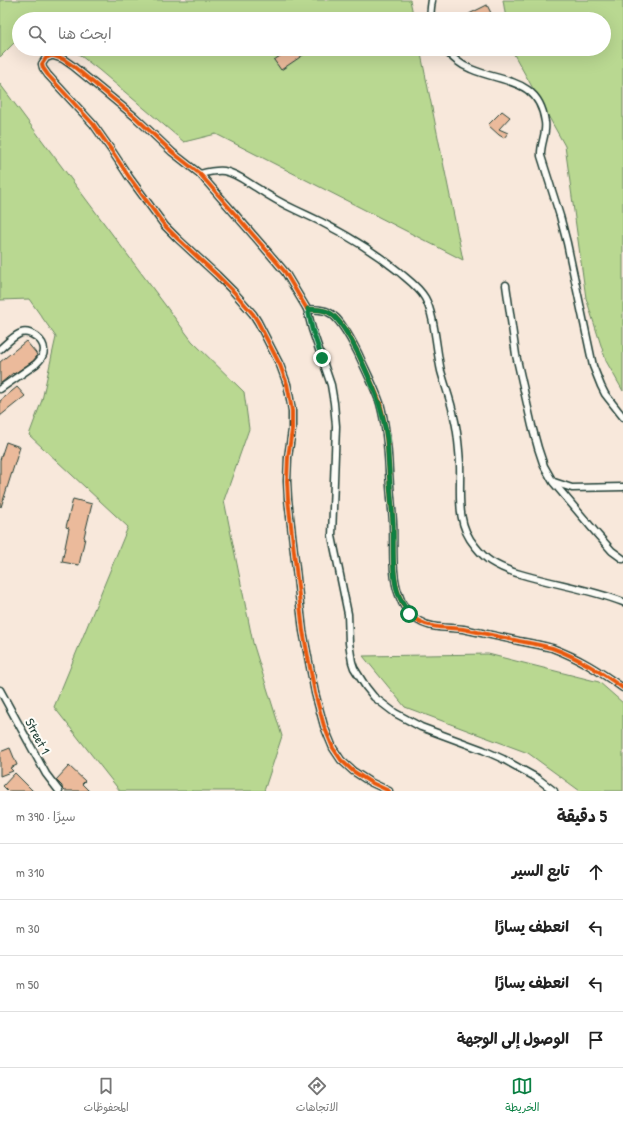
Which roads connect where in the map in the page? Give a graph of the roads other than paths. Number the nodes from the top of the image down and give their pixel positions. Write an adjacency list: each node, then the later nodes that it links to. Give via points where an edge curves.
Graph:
1 (432, 0): 2 (street)
2 (430, 12)
3 (451, 56): 9 (street, via 471,69 521,86 541,107 546,130 541,156 567,243 593,366 600,386)
4 (200, 174): 6 (street, via 285,272); 13 (street, via 223,171 237,175 287,206 365,247 387,262 416,288 425,298 429,308 440,365 455,418 460,458 462,521 468,537 490,561 502,567); 17 (street, via 73,66 54,56 43,62 43,68 48,75 93,124 166,226 253,314 271,346 287,384 292,411 288,499 303,631 315,693 324,726 341,760 370,782)
5 (506, 285): 10 (street, via 516,355 532,426 544,466)
6 (308, 309): 14 (street, via 321,310 335,316 355,348 379,402 387,439 396,585 398,595 409,614 428,625 469,630 550,648 581,660); 18 (street, via 334,403 336,426 332,536 348,614 349,643 354,668 374,697 395,713 421,727 503,759)
7 (0, 349): 8 (street, via 20,333 28,333 38,338 44,350 36,364)
8 (0, 389)
9 (623, 417)
10 (553, 482): 11 (street, via 572,488); 12 (street, via 612,551)
11 (623, 487)
12 (623, 559)
13 (623, 602)
14 (623, 688)
15 (0, 690): 16 (street, Street 1, via 46,774)
16 (59, 791)
17 (390, 791)
18 (554, 791)

